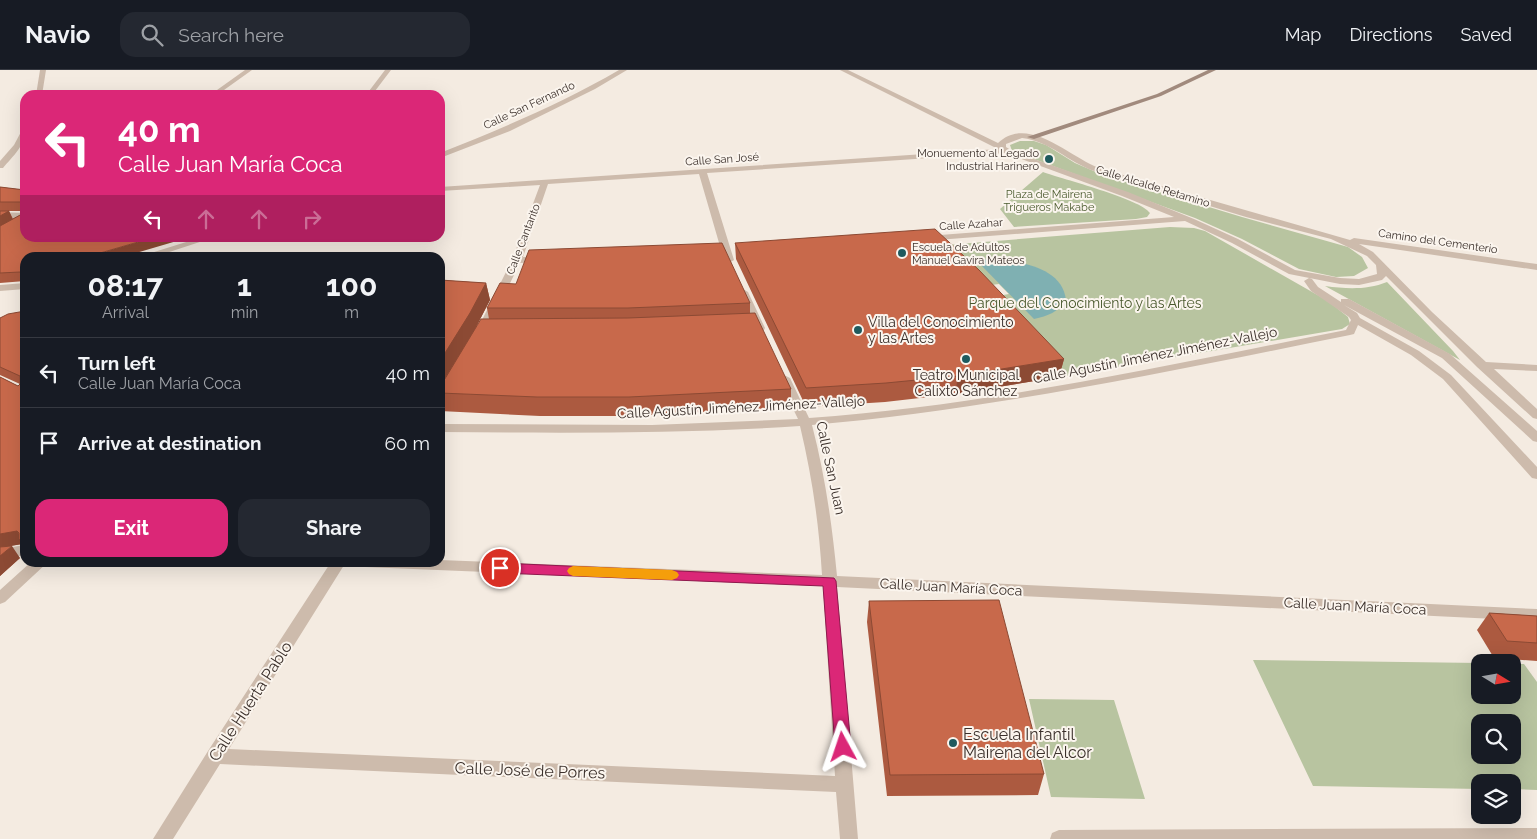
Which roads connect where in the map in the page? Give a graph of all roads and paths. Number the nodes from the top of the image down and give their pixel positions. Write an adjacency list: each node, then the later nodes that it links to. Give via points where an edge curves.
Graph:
1 (43, 70): 7 (street)
2 (250, 70): 8 (street)
3 (388, 70): 9 (street)
4 (624, 70): 15 (street, Calle San Fernando, via 507,129)
5 (843, 70): 10 (street)
6 (1213, 70): 11 (main road, via 1159,95)
7 (41, 90)
8 (220, 90)
9 (372, 90)
10 (962, 127): 12 (street, Calle Alcalde Retamino); 14 (street, Calle Alcalde Retamino)
11 (1031, 137): 12 (street, Calle Alcalde Retamino); 23 (street, Calle Alcalde Retamino, via 1055,144 1080,162 1108,173)
12 (1011, 138): 14 (street, via 1002,143)
13 (20, 141): 16 (street)
14 (1003, 149): 17 (street, Calle San José); 21 (street, Calle Alcalde Retamino)
15 (445, 154)
16 (1, 164)
17 (702, 171): 18 (street, Calle San José); 32 (street)
18 (545, 182): 19 (street, Calle San José); 29 (street, Calle Cantarito)
19 (445, 188)
20 (0, 215): 22 (street)
21 (1187, 219): 24 (street, Calle Azahar); 33 (street, Calle Alcalde Retamino)
22 (20, 220)
23 (1336, 238): 26 (street, Camino del Cementerio); 30 (street, Calle Alcalde Retamino, via 1361,248)
24 (919, 239)
25 (193, 242): 27 (street)
26 (1412, 249): 30 (street, via 1393,252); 31 (street, Camino del Cementerio)
27 (159, 252)
28 (557, 259): 29 (street)
29 (517, 260): 40 (street, Calle Cantarito)
30 (1379, 263): 33 (street, Calle Alcalde Retamino, via 1382,274 1379,278 1359,282); 41 (street, Calle Alcalde Retamino)
31 (1537, 266)
32 (732, 268)
33 (1292, 272): 34 (street, Calle Alcalde Retamino)
34 (1309, 281): 38 (street, via 1314,289 1346,309); 44 (street, Calle Alcalde Retamino, via 1446,356)
35 (740, 285): 39 (street)
36 (20, 286): 37 (street)
37 (0, 288)
38 (1356, 320): 46 (street, Calle Agustín Jiménez Jiménez-Vallejo, via 1350,332 1087,385 932,408); 50 (street, via 1435,366)
39 (757, 329)
40 (482, 335)
41 (1482, 365): 42 (street); 45 (street, Calle Alcalde Retamino)
42 (1537, 368)
43 (780, 369): 46 (street, Calle San Juan)
44 (1467, 373): 47 (street, via 1493,386); 49 (street, Calle Alcalde Retamino)
45 (1537, 415)
46 (805, 422): 48 (street, Calle Agustín Jiménez Jiménez-Vallejo, via 558,430); 56 (street, Calle San Juan, via 825,518)
47 (1537, 424)
48 (445, 428)
49 (1537, 438)
50 (1537, 475)
51 (20, 551): 52 (street)
52 (0, 554)
53 (445, 565): 56 (street, Calle Juan María Coca)
54 (34, 567): 57 (street)
55 (336, 567): 59 (street, Calle Huerta Pablo)
56 (829, 581): 58 (street, Calle Juan María Coca); 60 (street, Calle San Juan)
57 (0, 598)
58 (1537, 615)
59 (214, 756): 60 (street, Calle José de Porres); 62 (street, Calle Huerta Pablo)
60 (846, 784): 63 (street, Calle San Juan)
61 (1537, 837): 65 (street)
62 (162, 839)
63 (848, 839)
64 (1059, 839): 65 (street)
65 (1106, 839)

